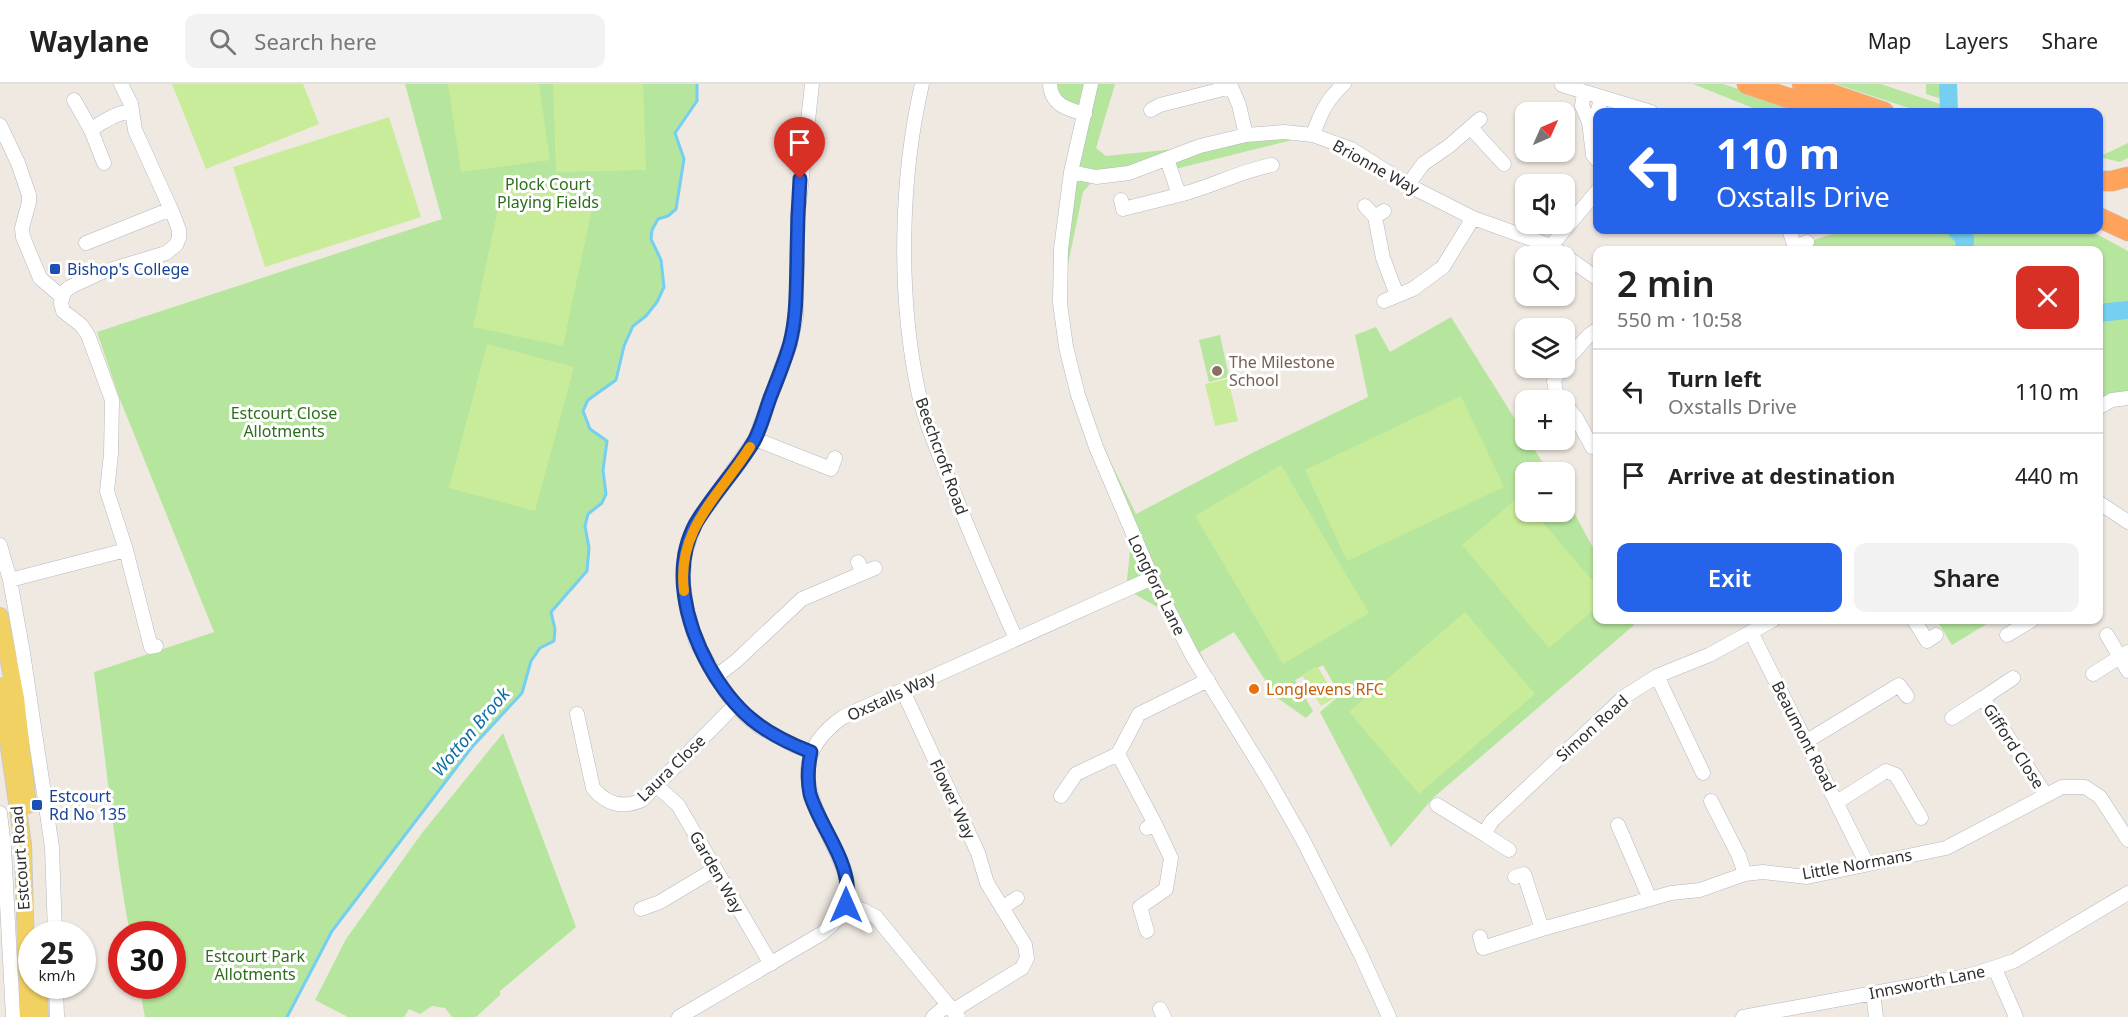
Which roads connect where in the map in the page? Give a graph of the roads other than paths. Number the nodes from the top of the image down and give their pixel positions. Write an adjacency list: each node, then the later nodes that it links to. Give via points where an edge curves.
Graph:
1 (121, 84): 19 (street)
2 (812, 84): 54 (street, via 798,213 796,316 790,344)
3 (922, 84): 72 (street, Beechcroft Road, via 910,161 904,279 918,392 933,440)
4 (1050, 84): 20 (street, via 1055,101 1065,109)
5 (1091, 84): 20 (street, Longford Lane)
6 (1344, 84): 26 (street, via 1322,108)
7 (1747, 84): 17 (highway)
8 (1802, 84): 18 (highway)
9 (1562, 85): 11 (street)
10 (1230, 86): 14 (street); 25 (street)
11 (1584, 92): 12 (street); 22 (street, via 1582,106)
12 (1602, 97): 15 (street); 16 (street)
13 (74, 100): 24 (street)
14 (1155, 102)
15 (1599, 108)
16 (1638, 108)
17 (1818, 108)
18 (1872, 108)
19 (131, 111): 24 (street); 39 (street, via 135,130)
20 (1085, 114): 32 (street, Longford Lane)
21 (1593, 119): 22 (street)
22 (1589, 122): 27 (street)
23 (0, 125): 48 (street, via 29,195 23,237 40,278)
24 (91, 130): 30 (street)
25 (1246, 135): 26 (street, Brionne Way); 28 (street, Brionne Way)
26 (1313, 135): 35 (street, Brionne Way, via 1351,150)
27 (1593, 155)
28 (1167, 159): 32 (street, Brionne Way, via 1129,173 1096,177); 37 (street)
29 (1496, 160): 35 (street, via 1476,124 1423,164)
30 (104, 163)
31 (1272, 165): 37 (street)
32 (1071, 172): 62 (street, Longford Lane, via 1061,249 1060,303 1066,347 1096,447)
33 (2128, 177): 34 (highway)
34 (2103, 181)
35 (1408, 185): 41 (street, Brionne Way)
36 (1593, 194): 45 (street, via 1572,213)
37 (1179, 195): 40 (street)
38 (1365, 206): 41 (street, via 1380,214 1390,298 1413,289 1443,267)
39 (171, 209): 44 (street); 48 (street, via 179,230 172,249 100,273 70,287)
40 (1123, 210)
41 (1473, 218): 45 (street, Brionne Way)
42 (2103, 219): 43 (highway)
43 (2128, 231)
44 (86, 243)
45 (1551, 246)
46 (1575, 263): 47 (street, Brionne Way)
47 (1593, 275)
48 (62, 297): 60 (street, via 63,311 88,335 112,400 107,491)
49 (1593, 332): 50 (street)
50 (1575, 350)
51 (2128, 398): 52 (street)
52 (2103, 405)
53 (1575, 416): 55 (street)
54 (755, 439): 56 (street, via 831,469); 79 (street, via 695,524 684,553 687,610 696,642)
55 (1593, 447)
56 (835, 458)
57 (2103, 505): 58 (street)
58 (2128, 522)
59 (0, 545): 63 (street, Estcourt Road)
60 (126, 550): 63 (street); 73 (street)
61 (865, 567): 79 (street, via 802,599)
62 (1152, 578): 72 (street, Oxstalls Way); 81 (street, Longford Lane)
63 (10, 580): 75 (street, Estcourt Road)
64 (0, 616): 75 (main road, Estcourt Road)
65 (1766, 624): 68 (street)
66 (1916, 624): 69 (street, via 1927,641)
67 (2025, 624): 70 (street)
68 (1751, 632): 78 (street, Simon Road, via 1709,655); 89 (street, Beaumont Road)
69 (1936, 635)
70 (2007, 635)
71 (2107, 635): 74 (street)
72 (1016, 639): 82 (street, Oxstalls Way)
73 (152, 647)
74 (2124, 655): 76 (street); 77 (street)
75 (16, 656): 117 (main road, Estcourt Road, via 16,698 33,845); 118 (street, Estcourt Road, via 52,847)
76 (2128, 671)
77 (2093, 674)
78 (1657, 676): 92 (street); 104 (street, Simon Road, via 1624,697 1492,821)
79 (715, 677): 86 (street)
80 (2013, 678): 85 (street, Gifford Close)
81 (1208, 680): 91 (street, via 1138,714); 135 (street, Longford Lane, via 1303,840)
82 (903, 691): 90 (street, Oxstalls Way, via 843,717 824,732); 115 (street, Flower Way, via 978,853 987,883)
83 (1, 695): 130 (main road, Estcourt Road, via 23,844)
84 (1907, 696): 89 (street, via 1899,685)
85 (1983, 698): 87 (street, Gifford Close); 96 (street, Gifford Close)
86 (735, 705): 90 (street, via 761,728); 95 (street, Laura Close)
87 (1952, 718)
88 (565, 728): 95 (street, Laura Close, via 578,720 593,788 608,802 624,806 642,800)
89 (1808, 741): 98 (street, Beaumont Road)
90 (811, 752): 114 (street, via 811,795 845,871)
91 (1118, 754): 97 (street, via 1076,774); 120 (street, via 1151,826 1171,858 1169,891 1137,903)
92 (1695, 756): 93 (street); 94 (street)
93 (1681, 762)
94 (1702, 773)
95 (657, 786): 108 (street, Garden Way, via 678,805)
96 (2045, 794): 105 (street, Little Normans, via 2062,787 2085,787 2100,797); 107 (street, Little Normans, via 1946,848)
97 (1061, 796)
98 (1837, 802): 102 (street, via 1886,771 1896,775); 107 (street, Beaumont Road)
99 (1437, 805): 104 (street)
100 (1717, 806): 109 (street)
101 (0, 813): 129 (street, Estcourt Road)
102 (1921, 818)
103 (1618, 825): 113 (street, via 1618,842)
104 (1484, 834): 106 (street)
105 (2128, 840)
106 (1509, 850)
107 (1867, 864): 109 (street, Little Normans, via 1807,877)
108 (715, 869): 116 (street); 122 (street, Garden Way)
109 (1745, 874): 113 (street, Little Normans, via 1700,890)
110 (1515, 877): 119 (street, via 1524,874)
111 (2128, 892): 123 (street, Innsworth Lane)
112 (1017, 898): 115 (street)
113 (1650, 899): 119 (street, Little Normans)
114 (846, 905): 122 (street, via 834,924); 127 (street, via 876,917)
115 (1002, 908): 127 (street, Flower Way, via 1025,945 1027,958 1022,968)
116 (641, 909)
117 (36, 921)
118 (55, 921)
119 (1542, 929): 121 (street, Little Normans)
120 (1148, 931)
121 (1483, 948)
122 (771, 964): 128 (street)
123 (1995, 969): 124 (street, Innsworth Lane); 138 (street)
124 (1873, 993): 136 (street, Innsworth Lane); 137 (street)
125 (39, 999): 131 (main road)
126 (56, 999): 132 (street)
127 (954, 1010): 134 (street)
128 (699, 1012): 133 (street)
129 (13, 1017)
130 (28, 1017)
131 (40, 1017)
132 (57, 1017)
133 (679, 1017)
134 (933, 1017)
135 (1389, 1017)
136 (1743, 1017)
137 (1876, 1017)
138 (2016, 1017)

